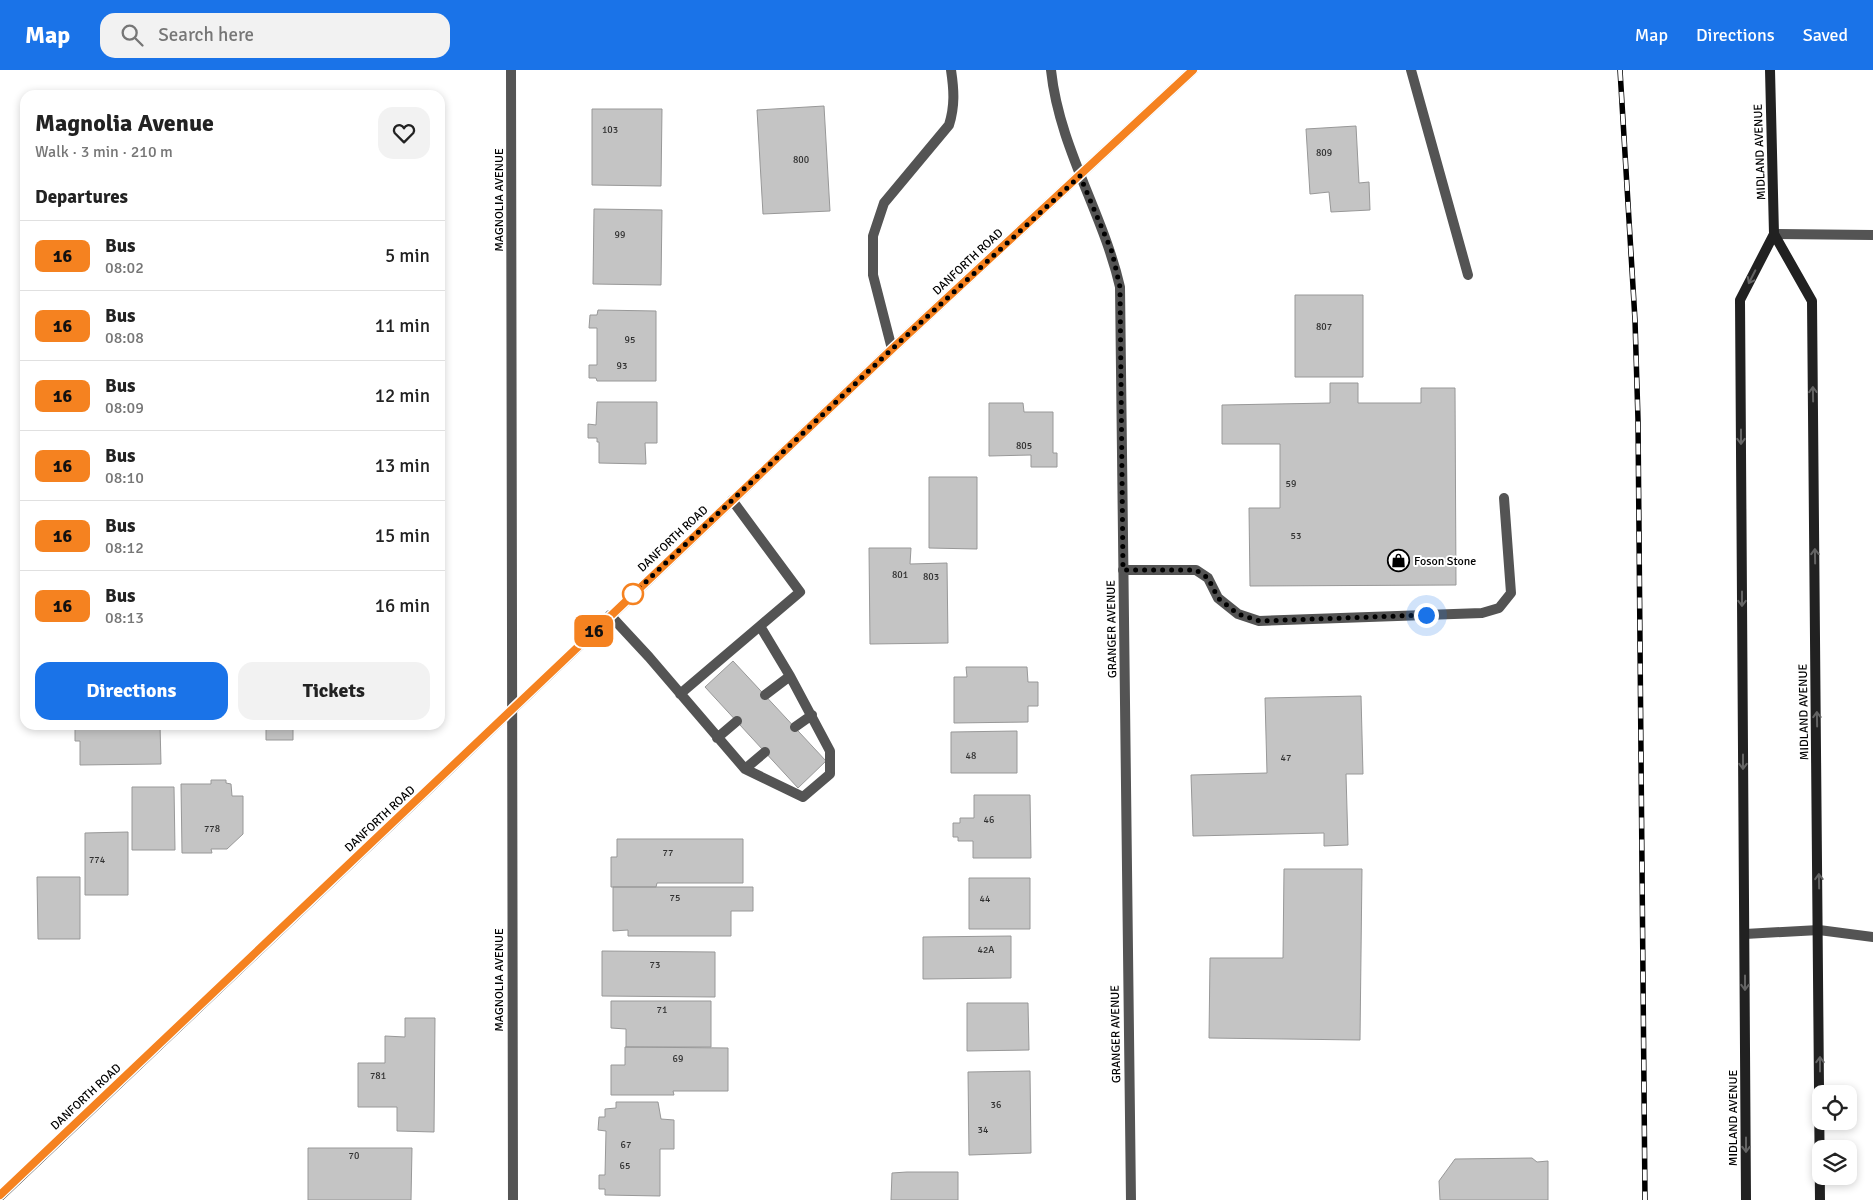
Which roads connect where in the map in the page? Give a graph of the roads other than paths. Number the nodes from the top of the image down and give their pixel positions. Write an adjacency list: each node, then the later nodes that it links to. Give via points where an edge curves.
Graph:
1 (511, 70): 20 (street, MAGNOLIA AVENUE)
2 (951, 70): 11 (street, via 954,111 949,125 884,203 873,236 873,276)
3 (1051, 70): 7 (street, GRANGER AVENUE, via 1054,97)
4 (1193, 70): 7 (main road, DANFORTH ROAD)
5 (1410, 70): 10 (street)
6 (1770, 70): 8 (main road, MIDLAND AVENUE)
7 (1080, 176): 11 (main road, DANFORTH ROAD); 14 (street, GRANGER AVENUE, via 1112,252 1120,287)
8 (1774, 234): 9 (street); 27 (main road, MIDLAND AVENUE, one-way to 8, via 1812,301); 28 (main road, MIDLAND AVENUE, one-way to 28, via 1740,300)
9 (1873, 235)
10 (1468, 275)
11 (892, 349): 13 (main road, DANFORTH ROAD)
12 (1504, 498): 14 (street, via 1511,593 1499,608 1482,613 1260,621 1238,614 1218,598 1208,578 1196,570)
13 (732, 500): 15 (main road, DANFORTH ROAD); 16 (street, via 800,592)
14 (1123, 570): 32 (street, GRANGER AVENUE)
15 (610, 615): 18 (street); 20 (main road, DANFORTH ROAD)
16 (760, 626): 17 (street); 18 (street)
17 (790, 676): 19 (street); 21 (street)
18 (680, 694): 24 (street)
19 (765, 695)
20 (512, 709): 30 (main road, DANFORTH ROAD); 31 (street, MAGNOLIA AVENUE)
21 (812, 715): 23 (street); 26 (street, via 830,751 830,774 803,797)
22 (737, 720): 24 (street)
23 (795, 727)
24 (718, 738): 26 (street)
25 (765, 752): 26 (street)
26 (745, 769)
27 (1819, 930): 28 (street); 29 (street); 34 (main road, MIDLAND AVENUE, one-way to 27)
28 (1745, 934): 33 (main road, MIDLAND AVENUE, one-way to 33)
29 (1873, 936)
30 (0, 1196)
31 (512, 1200)
32 (1131, 1200)
33 (1746, 1200)
34 (1820, 1200)

